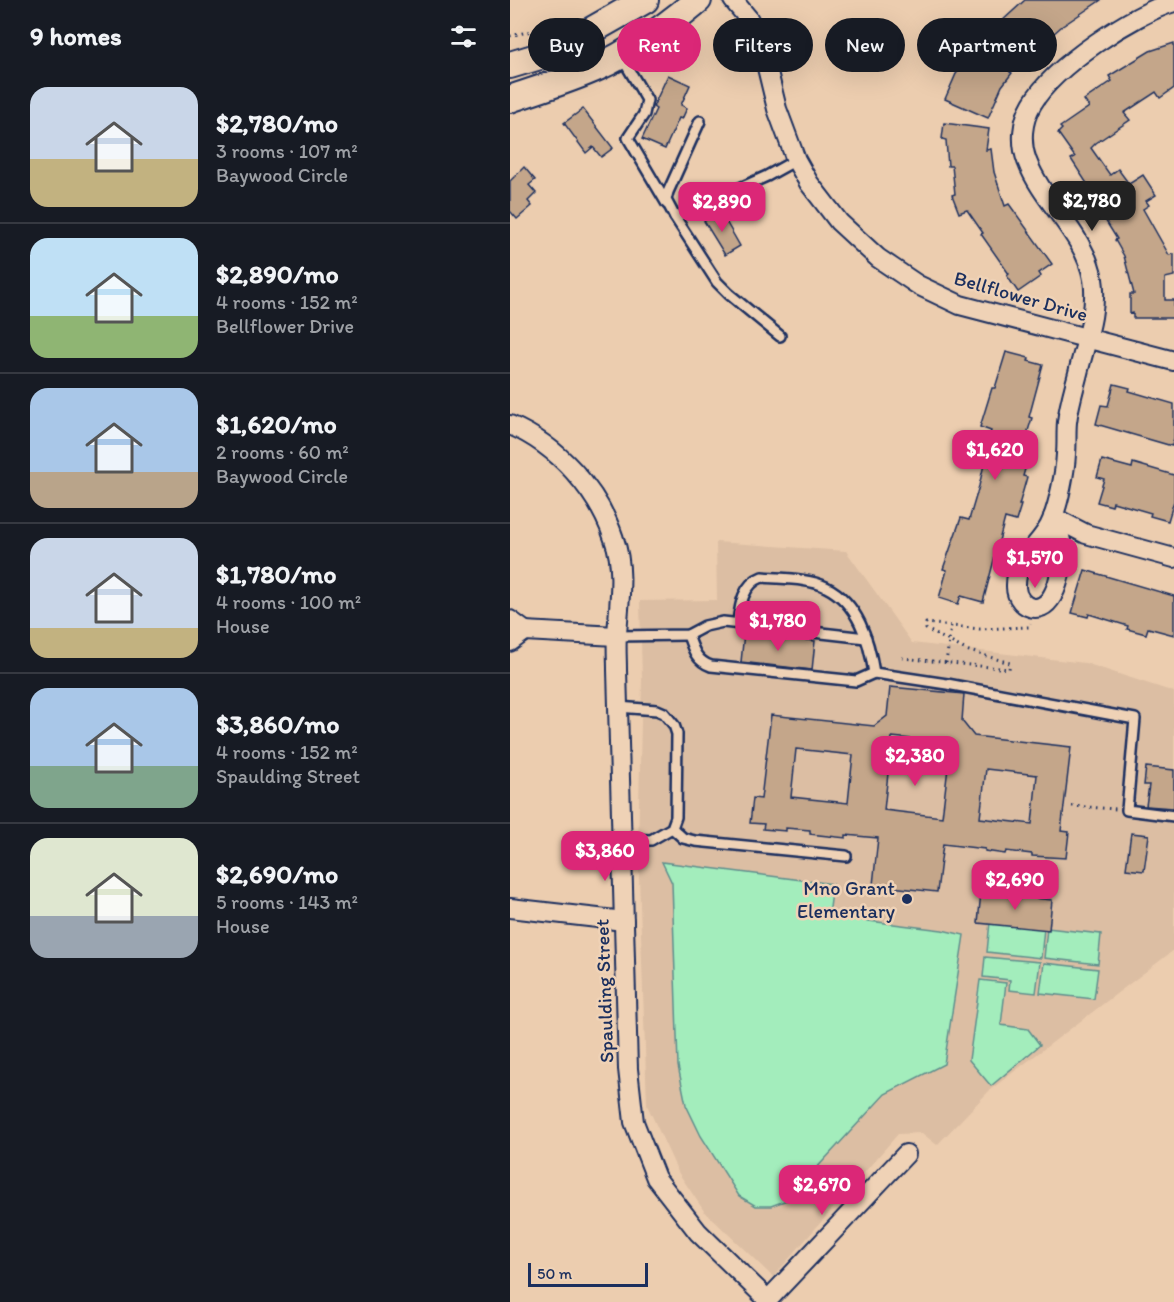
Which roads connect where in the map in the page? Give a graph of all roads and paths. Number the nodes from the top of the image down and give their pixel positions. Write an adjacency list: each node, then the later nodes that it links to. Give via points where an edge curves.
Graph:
1 (645, 0): 9 (main road, via 540,56)
2 (698, 0): 5 (main road)
3 (733, 0): 13 (street, Bellflower Drive, via 761,43 777,109)
4 (1174, 2): 17 (street, via 1142,14 1081,54 1037,95 1024,124 1028,162 1090,269 1094,294)
5 (676, 18)
6 (528, 32): 7 (path)
7 (510, 36)
8 (617, 57): 11 (main road)
9 (510, 65)
10 (631, 72): 14 (lane, via 647,100 644,114 628,138)
11 (510, 99)
12 (700, 121): 14 (lane, via 668,192)
13 (796, 160): 15 (lane); 17 (street, Bellflower Drive, via 824,203 851,234 918,285 960,305)
14 (667, 204): 15 (lane)
15 (675, 217): 16 (lane, via 717,282)
16 (780, 336)
17 (1087, 338): 18 (street, Bellflower Drive); 20 (street, via 1070,406 1066,464 1053,517 1086,534)
18 (1174, 361)
19 (510, 425): 27 (street, Spaulding Street, via 558,455 592,493 615,539 620,569)
20 (1174, 558)
21 (1031, 615): 24 (path, via 1029,627)
22 (510, 620): 25 (street)
23 (738, 623): 26 (lane, via 705,626); 28 (lane); 28 (lane, via 747,589 758,579 806,582 826,587 837,595 858,619)
24 (951, 626): 29 (path); 29 (path, via 926,623 926,629)
25 (525, 631): 27 (street); 30 (street)
26 (688, 635): 27 (lane); 33 (lane, via 696,657 711,666 856,681)
27 (616, 636): 34 (street, Spaulding Street)
28 (866, 638): 33 (lane)
29 (948, 641): 32 (path); 32 (path, via 1010,663 1009,669)
30 (510, 642)
31 (902, 658): 32 (path)
32 (946, 663)
33 (874, 673): 36 (lane, via 1135,719)
34 (618, 707): 38 (lane, via 657,710 674,725 676,817); 39 (street, Spaulding Street)
35 (1072, 806): 36 (path)
36 (1127, 810): 37 (lane)
37 (1174, 816)
38 (672, 828): 39 (lane, via 651,840); 40 (lane, via 683,838 695,841)
39 (622, 839): 42 (street, Spaulding Street)
40 (846, 856)
41 (510, 908): 42 (street)
42 (624, 921): 44 (street, Spaulding Street, via 628,1069 634,1122 656,1178 698,1232)
43 (906, 1154): 44 (street)
44 (767, 1301)

